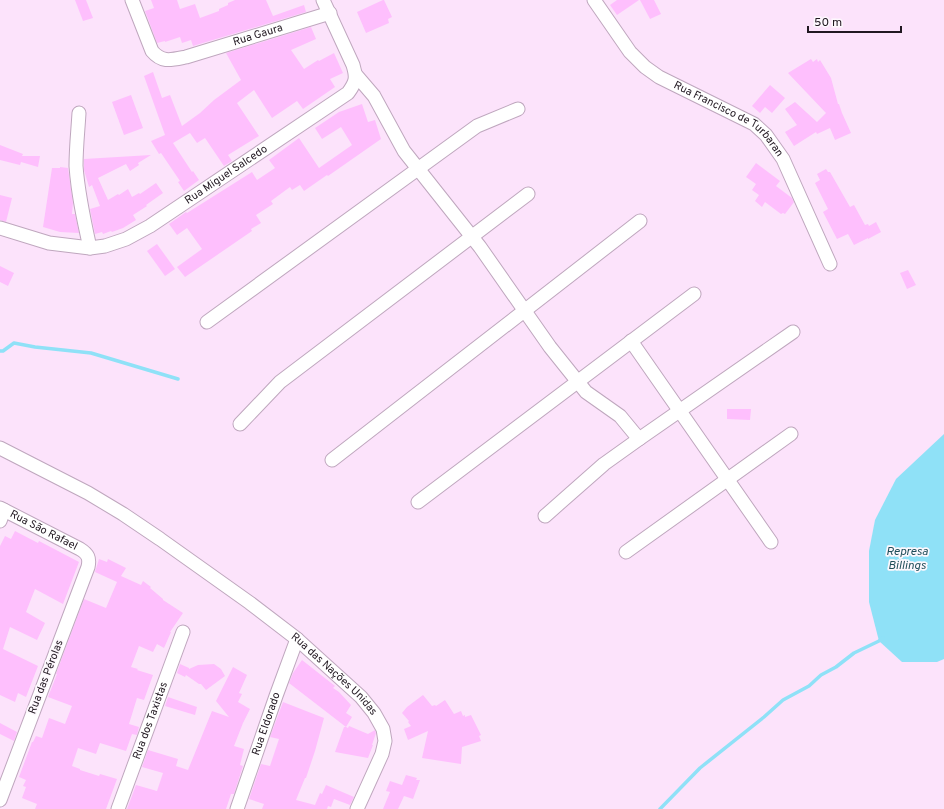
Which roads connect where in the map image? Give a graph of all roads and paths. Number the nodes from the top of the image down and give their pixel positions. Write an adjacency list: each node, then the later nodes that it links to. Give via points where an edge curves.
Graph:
1 (132, 0): 4 (street, Rua Gaura, via 152,51 163,60 186,57)
2 (323, 0): 4 (street)
3 (594, 0): 14 (street, Rua Francisco de Turbaran, via 630,52 645,67 659,77 754,124 766,135 783,159)
4 (330, 13): 5 (street)
5 (356, 76): 8 (street, via 374,96 404,151); 13 (street, Rua Miguel Salcedo, via 348,92 150,226 126,240)
6 (518, 109): 8 (street, via 477,126)
7 (79, 113): 13 (street, via 76,165 82,213)
8 (418, 169): 12 (street); 17 (street)
9 (528, 194): 12 (street)
10 (640, 221): 16 (street)
11 (0, 228): 13 (street, Rua Miguel Salcedo, via 49,243)
12 (472, 236): 16 (street); 22 (street, via 280,382)
13 (90, 248)
14 (830, 264)
15 (694, 294): 19 (street)
16 (525, 311): 20 (street); 26 (street)
17 (207, 322)
18 (793, 332): 21 (street)
19 (631, 341): 20 (street); 21 (street)
20 (577, 382): 24 (street, via 586,392 620,416); 28 (street)
21 (680, 410): 24 (street); 27 (street)
22 (240, 424)
23 (791, 434): 27 (street)
24 (639, 439): 30 (street, via 604,464)
25 (0, 448): 35 (street, Rua das Nações Unidas, via 124,514)
26 (332, 460)
27 (728, 479): 31 (street); 32 (street)
28 (418, 502)
29 (1, 513): 33 (street, Rua São Rafael)
30 (545, 516)
31 (771, 542)
32 (626, 552)
33 (87, 554): 36 (street, Rua das Pérolas, via 88,567)
34 (183, 632): 37 (street, Rua dos Taxistas)
35 (298, 640): 38 (street, Rua Eldorado); 39 (street, Rua das Nações Unidas, via 361,697 383,729 385,741 382,754)
36 (0, 800)
37 (118, 809)
38 (237, 809)
39 (357, 809)

